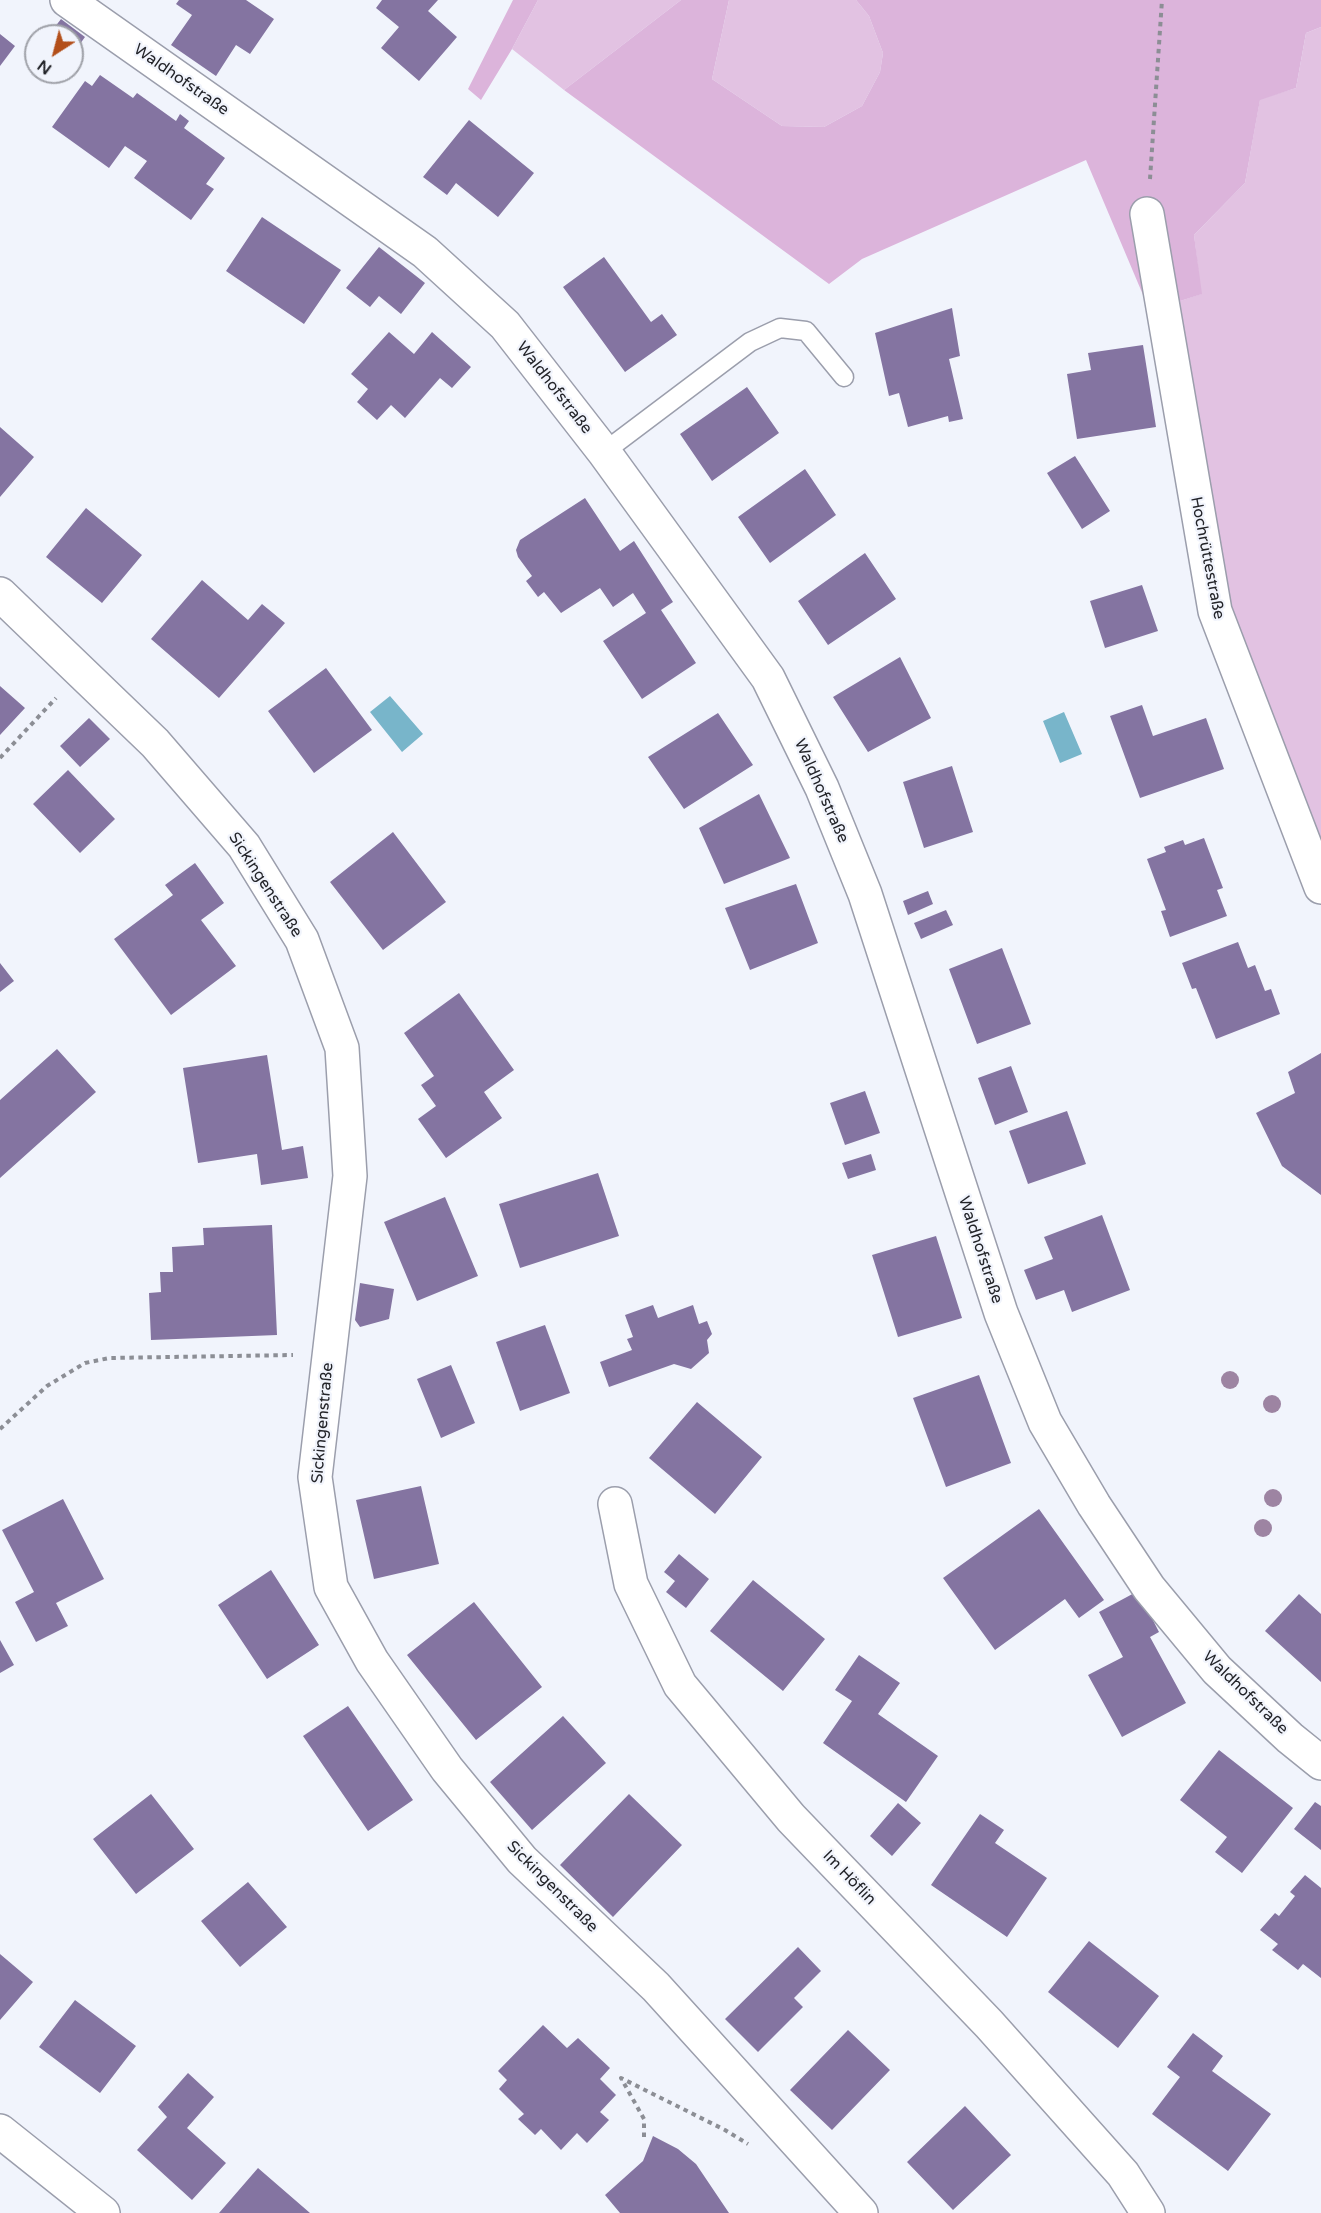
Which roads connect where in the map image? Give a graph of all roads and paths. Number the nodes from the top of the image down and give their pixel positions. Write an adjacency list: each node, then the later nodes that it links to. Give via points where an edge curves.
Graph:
1 (67, 0): 5 (street, Waldhofstraße, via 425,252 505,325)
2 (1162, 0): 3 (path)
3 (1147, 214): 9 (street, Hochrüttestraße, via 1215,611)
4 (844, 377): 5 (lane, via 806,331 780,328 750,342)
5 (604, 452): 13 (street, Waldhofstraße, via 768,678 822,788 865,894 1001,1313 1045,1422 1149,1588 1217,1670)
6 (0, 594): 18 (street, Sickingenstraße, via 155,743 244,846 302,940 342,1048 350,1176 315,1477 331,1587 372,1661 447,1769 522,1860 656,1987)
7 (60, 694): 8 (path)
8 (0, 758)
9 (1321, 887)
10 (270, 1355): 11 (path, via 109,1358 85,1363 47,1386)
11 (0, 1429)
12 (615, 1504): 19 (street, Im Höflin, via 631,1584 680,1685 791,1818 989,2025 1115,2165)
13 (1321, 1763)
14 (0, 2131): 17 (street)
15 (644, 2137): 16 (path, via 644,2119 621,2078)
16 (755, 2148)
17 (103, 2213)
18 (861, 2213)
19 (1148, 2213)

